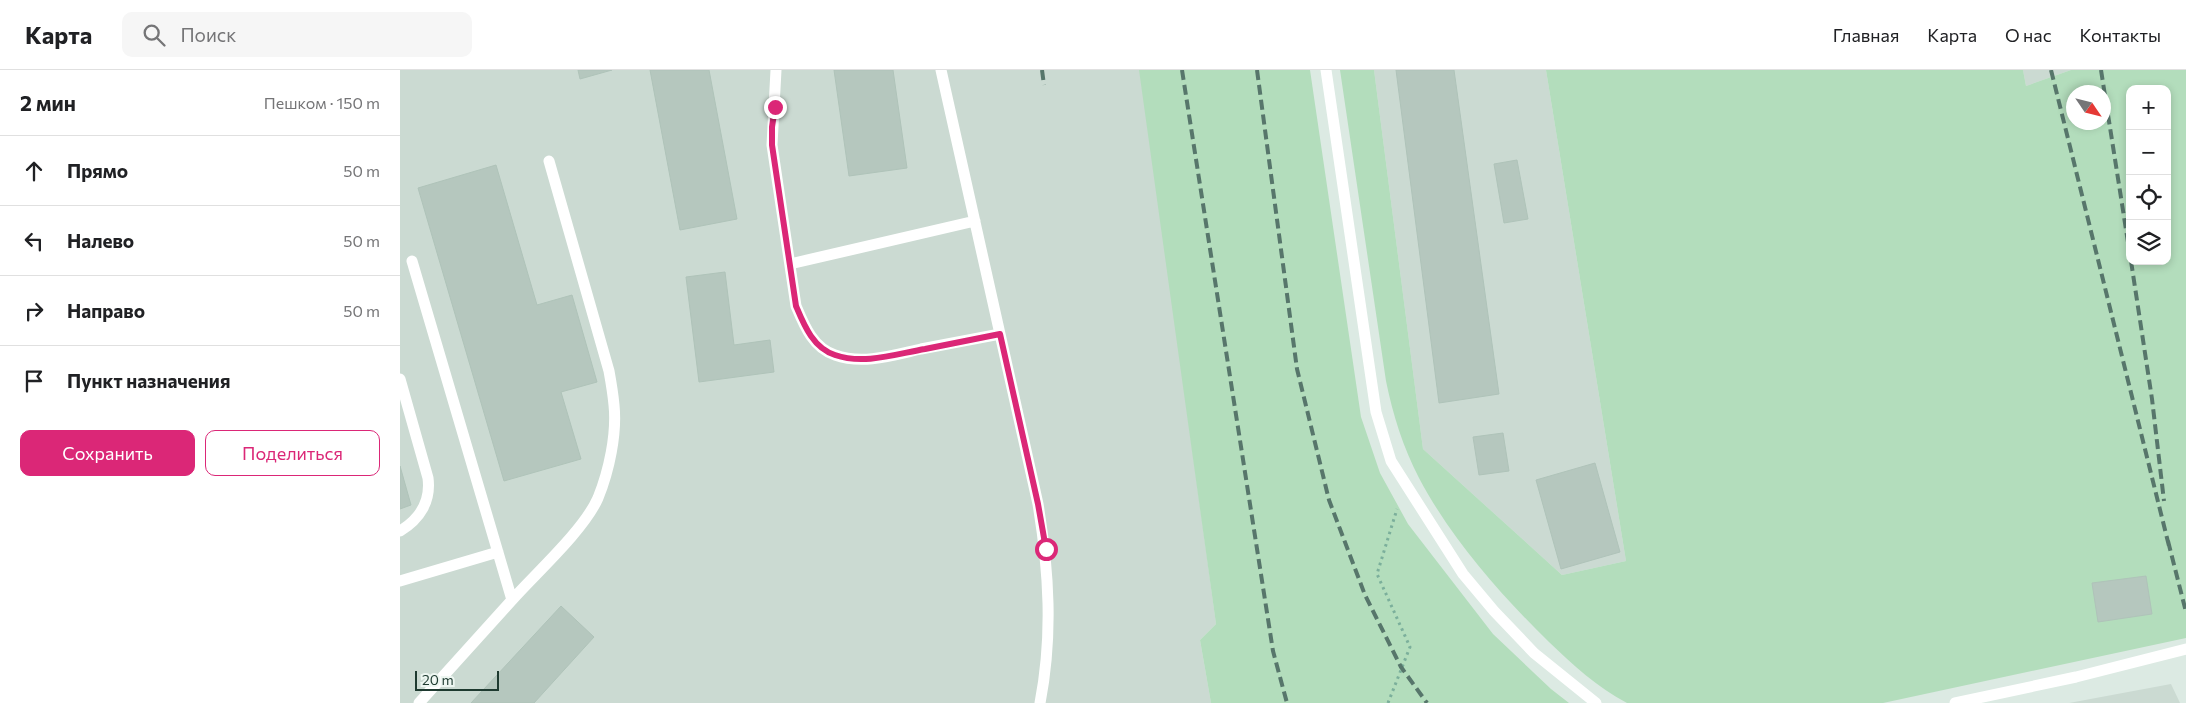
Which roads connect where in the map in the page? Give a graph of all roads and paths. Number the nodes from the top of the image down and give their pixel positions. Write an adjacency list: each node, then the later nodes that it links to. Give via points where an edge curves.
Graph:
1 (776, 70): 7 (lane, via 772,145)
2 (941, 70): 5 (lane)
3 (1326, 70): 10 (lane, via 1376,412 1391,461)
4 (549, 161): 14 (lane, via 609,371 615,406 606,472 597,499 579,526)
5 (975, 221): 7 (lane); 8 (lane)
6 (412, 261): 12 (lane)
7 (790, 264): 8 (lane, via 796,306 805,328 817,344 834,355 856,360 877,358)
8 (1000, 334): 17 (lane, via 1046,549 1049,640)
9 (400, 379): 11 (lane, via 429,489 420,515)
10 (1404, 485): 18 (path, via 1377,574 1410,647); 19 (lane, via 1463,574 1494,612 1534,653)
11 (400, 531)
12 (498, 552): 13 (lane); 14 (lane)
13 (400, 581)
14 (512, 600): 16 (lane)
15 (2186, 649): 20 (lane)
16 (419, 703)
17 (1040, 703)
18 (1388, 703)
19 (1596, 703)
20 (1955, 703)

